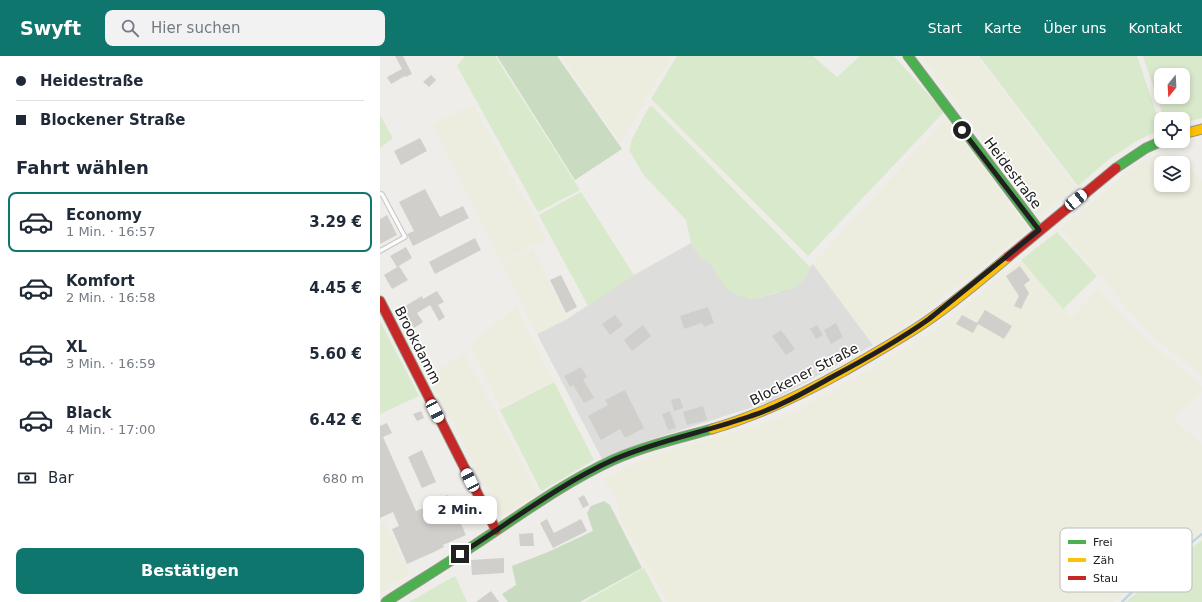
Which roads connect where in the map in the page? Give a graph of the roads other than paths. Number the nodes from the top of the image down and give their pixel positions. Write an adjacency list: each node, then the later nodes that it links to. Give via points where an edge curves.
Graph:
1 (908, 56): 6 (street, Heidestraße)
2 (1202, 129): 3 (street)
3 (1190, 132)
4 (1154, 146): 6 (street, Blockener Straße, via 1146,148 1121,164)
5 (380, 194): 7 (lane, via 404,237)
6 (1039, 230): 9 (street, Blockener Straße, via 911,332 842,372 784,403 752,416 616,459 565,485)
7 (380, 251)
8 (380, 301): 9 (street, Brookdamm)
9 (496, 530): 10 (street, Blockener Straße)
10 (386, 602)

